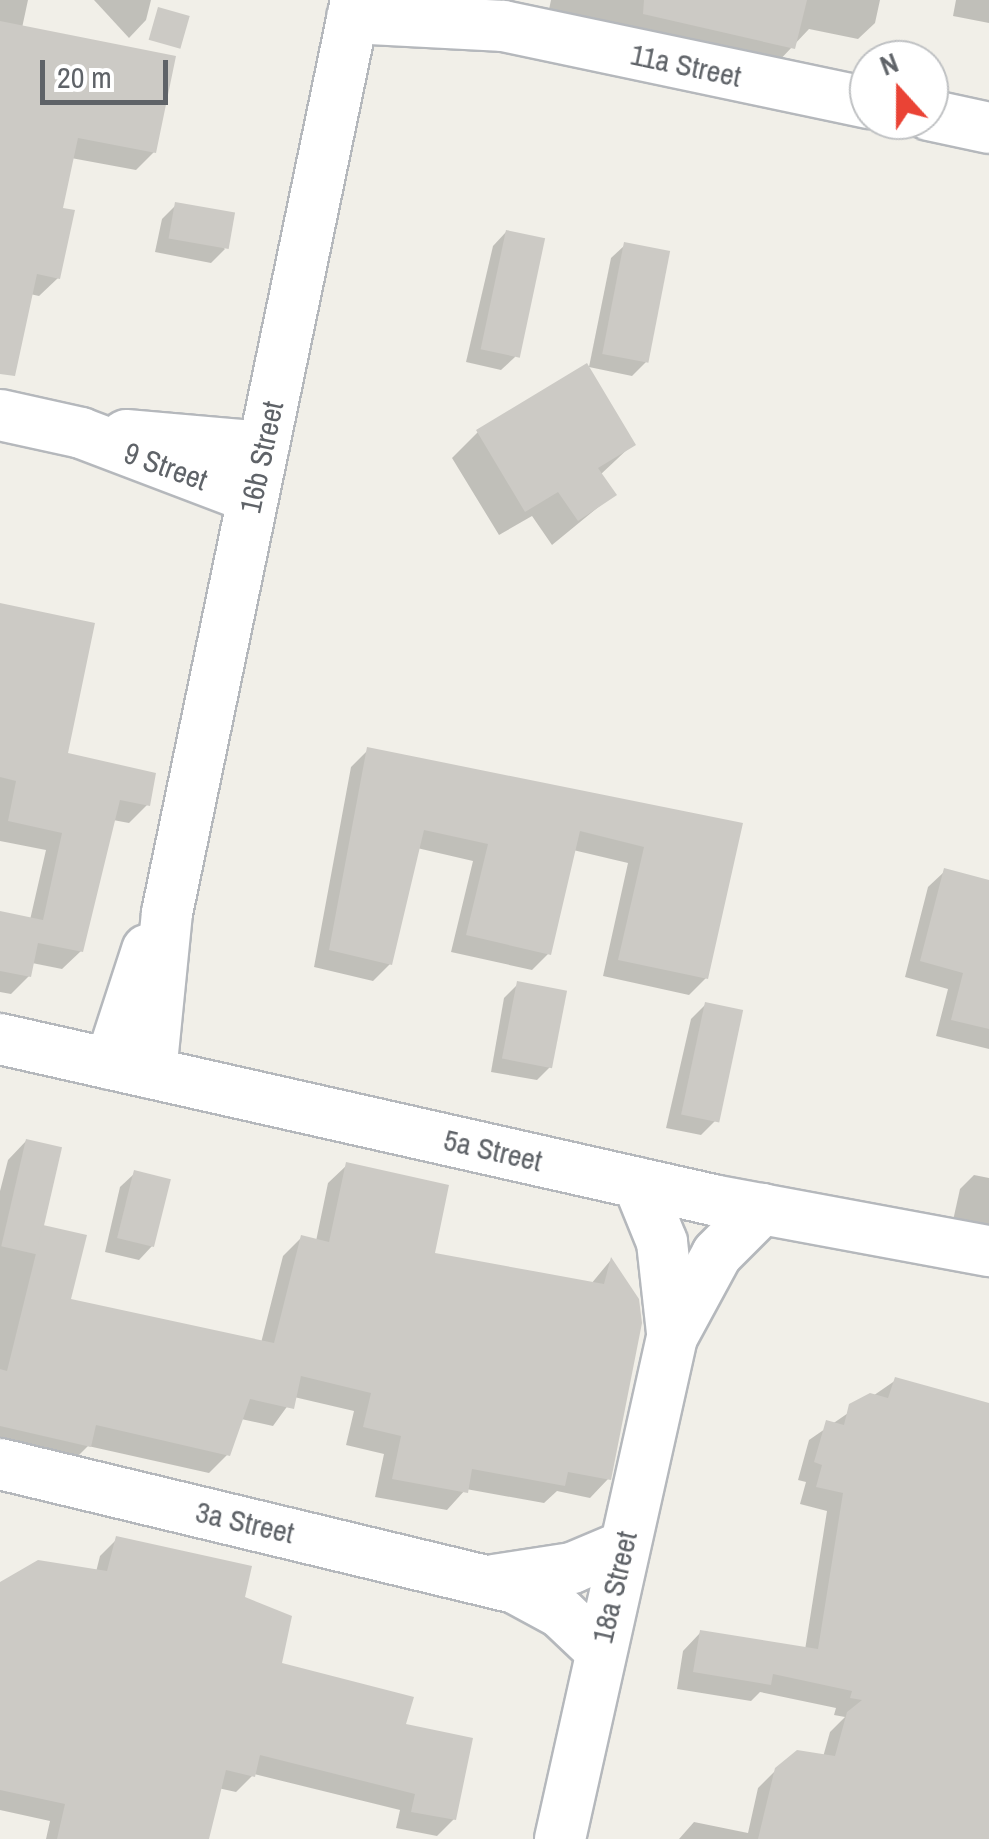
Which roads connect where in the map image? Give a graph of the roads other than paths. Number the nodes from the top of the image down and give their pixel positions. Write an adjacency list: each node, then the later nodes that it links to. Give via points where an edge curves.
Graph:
1 (443, 0): 3 (street, 11a Street)
2 (354, 9): 3 (street, 11a Street); 9 (street, 16b Street)
3 (504, 26): 4 (street, 11a Street)
4 (849, 99)
5 (949, 120): 6 (street)
6 (989, 128)
7 (0, 415): 8 (street, 9 Street)
8 (81, 433): 9 (street, 9 Street); 10 (street, 9 Street)
9 (263, 447): 10 (street, 16b Street)
10 (252, 498): 12 (street, 16b Street, via 167,913 137,974)
11 (0, 1039): 12 (street, 5a Street)
12 (130, 1068): 13 (street, 5a Street)
13 (638, 1183): 14 (street, 5a Street); 16 (street, 18a Street, via 662,1242)
14 (762, 1209): 15 (street, 5a Street); 16 (street, 18a Street, via 717,1254)
15 (989, 1252)
16 (672, 1337): 18 (street, 18a Street)
17 (0, 1464): 19 (street, 3a Street)
18 (624, 1546): 19 (street, 3a Street, via 572,1568); 20 (street, 18a Street)
19 (489, 1580): 20 (street, 3a Street, via 550,1606)
20 (599, 1650): 21 (street, 18a Street)
21 (560, 1839)

